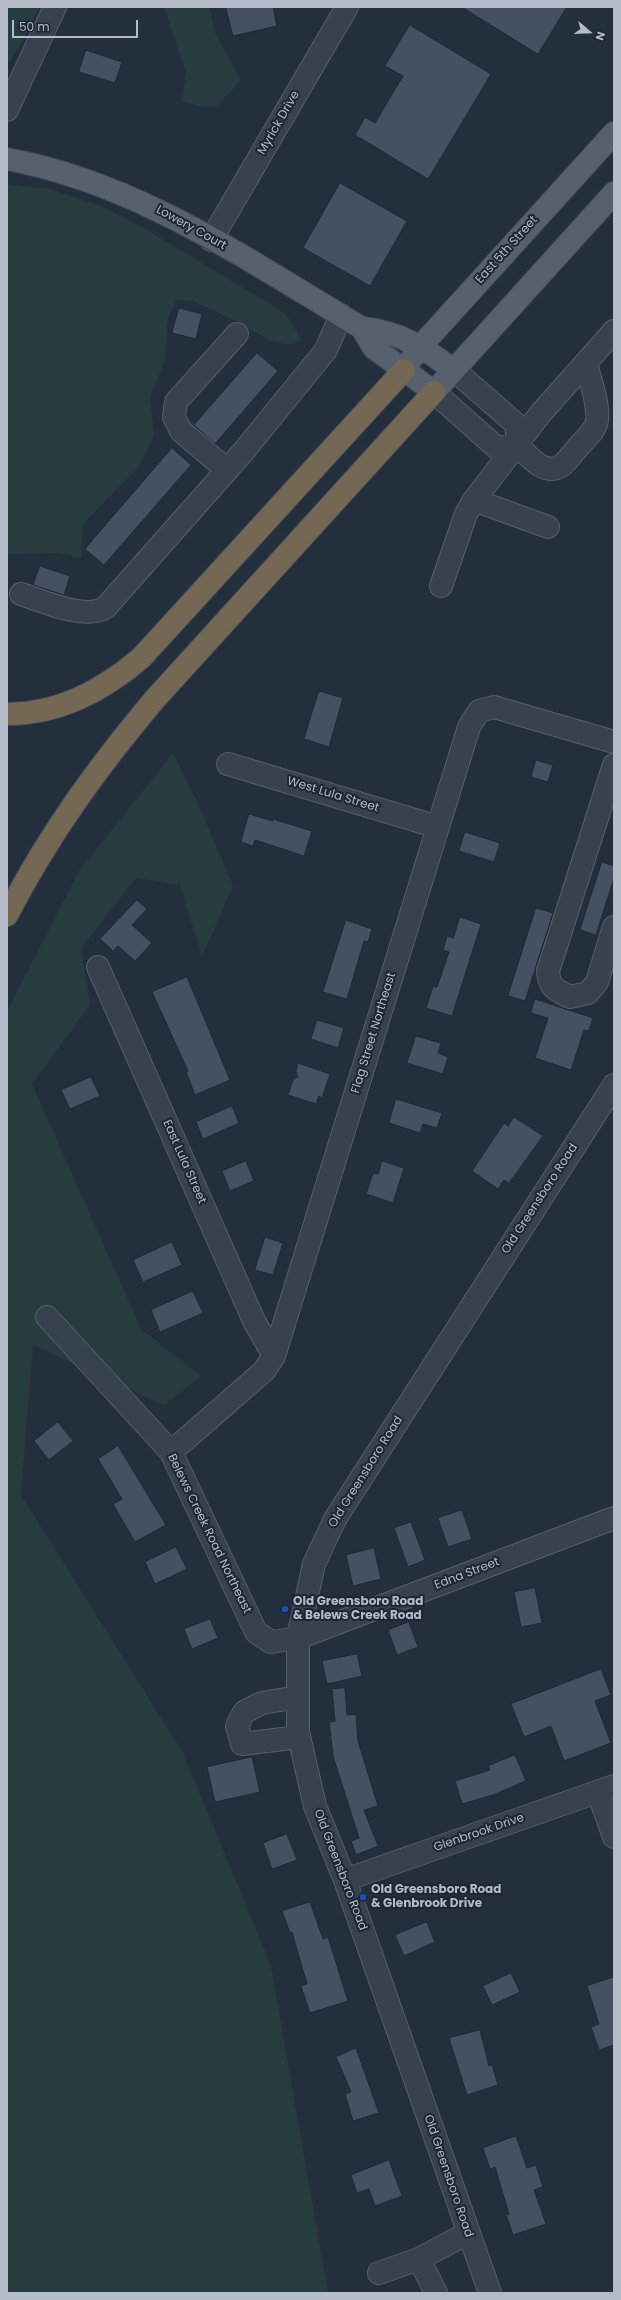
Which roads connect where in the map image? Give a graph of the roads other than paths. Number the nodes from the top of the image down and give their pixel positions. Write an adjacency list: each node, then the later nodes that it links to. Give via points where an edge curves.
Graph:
1 (55, 7): 3 (street)
2 (347, 7): 7 (street, Myrick Drive)
3 (7, 110)
4 (614, 133): 12 (main road, East 5th Street)
5 (7, 159): 7 (main road, Lowery Court, via 55,170 118,191 148,204)
6 (614, 193): 15 (main road)
7 (211, 240): 8 (main road, Lowery Court)
8 (341, 315): 9 (main road, Lowery Court); 18 (street, via 326,350)
9 (362, 328): 12 (main road, Lowery Court, via 385,330); 14 (main road, Lowery Court, via 374,348)
10 (614, 331): 13 (street)
11 (237, 334): 18 (street, via 176,402 174,417 181,431)
12 (420, 346): 14 (main road, East 5th Street); 15 (main road, Lowery Court)
13 (586, 363): 17 (street, via 541,413); 17 (street, via 597,410 597,422 591,432 561,466 554,468 544,468 537,464)
14 (404, 370): 16 (main road, Lowery Court); 23 (highway, via 141,658 107,684 85,696 48,710)
15 (454, 370): 16 (main road); 17 (street, via 517,425)
16 (434, 392): 17 (street, via 497,448); 28 (highway, via 155,699 116,746 78,795 46,845)
17 (517, 446): 19 (street)
18 (227, 470): 22 (street, via 100,611 79,611)
19 (474, 500): 20 (street); 21 (street, via 466,514)
20 (548, 527)
21 (441, 586)
22 (21, 594)
23 (7, 714)
24 (614, 742): 27 (street, Flag Street Northeast, via 494,708 479,711 468,727)
25 (228, 764): 27 (street, West Lula Street)
26 (614, 765): 29 (street, via 548,971 548,981 555,989 570,997 588,993 597,982)
27 (438, 826): 33 (street, Flag Street Northeast)
28 (7, 915)
29 (614, 927)
30 (98, 967): 33 (street, East Lula Street, via 254,1321)
31 (614, 1084): 36 (street, Old Greensboro Road, via 335,1519 314,1564)
32 (47, 1317): 34 (street, Belews Creek Road Northeast)
33 (274, 1356): 34 (street, Flag Street Northeast, via 264,1371)
34 (170, 1452): 36 (street, Belews Creek Road Northeast, via 256,1632 270,1642)
35 (614, 1518): 36 (street, Edna Street)
36 (298, 1638): 37 (street, Old Greensboro Road)
37 (298, 1697): 38 (street, Old Greensboro Road); 38 (street, via 262,1703 244,1712 237,1726 239,1741 242,1744)
38 (299, 1737): 41 (street, Old Greensboro Road, via 315,1806)
39 (606, 1789): 40 (street); 41 (street, Glenbrook Drive)
40 (614, 1837)
41 (345, 1880): 42 (street, Old Greensboro Road)
42 (468, 2233): 43 (street); 46 (street, Old Greensboro Road)
43 (419, 2259): 44 (street); 45 (street)
44 (380, 2273)
45 (436, 2293)
46 (490, 2293)

